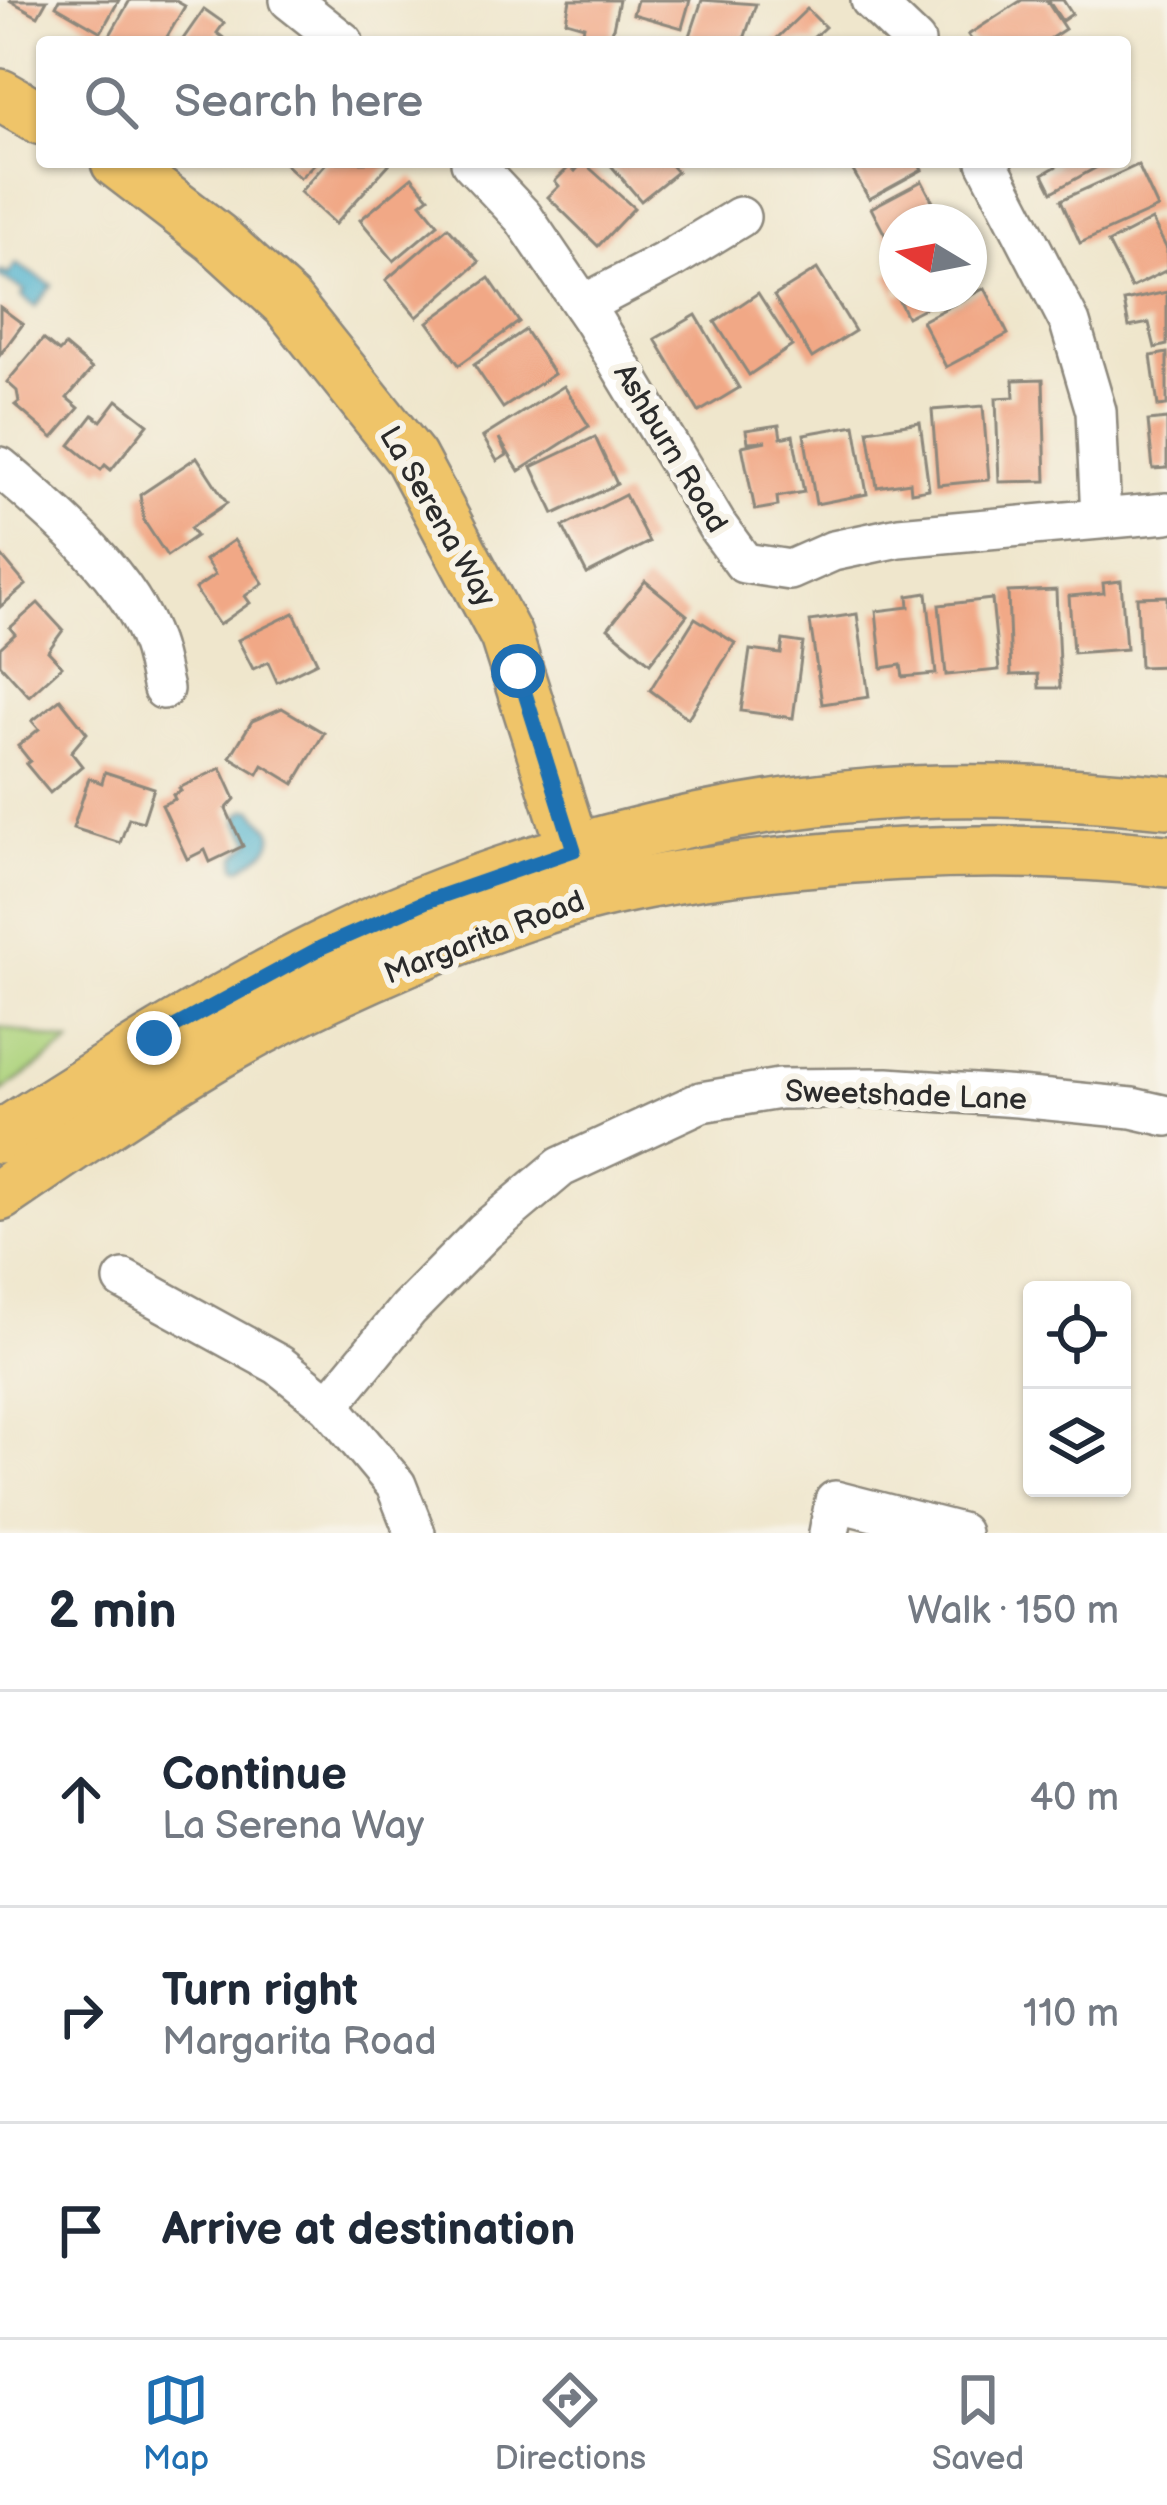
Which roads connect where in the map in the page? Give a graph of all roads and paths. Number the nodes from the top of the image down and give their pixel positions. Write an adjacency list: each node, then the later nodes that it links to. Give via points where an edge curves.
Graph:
1 (290, 0): 3 (street)
2 (871, 0): 4 (street)
3 (335, 36)
4 (909, 36)
5 (0, 95): 6 (main road)
6 (36, 116)
7 (125, 168): 18 (main road, La Serena Way, via 288,304 411,458 506,636)
8 (477, 168): 11 (street, Ashburn Road, via 523,217)
9 (990, 168): 14 (street, via 1070,323 1096,411)
10 (740, 217): 11 (street)
11 (583, 305): 14 (street, Ashburn Road, via 744,562 790,571 833,551 899,537)
12 (0, 467): 15 (street, via 52,511 126,596 152,641)
13 (1167, 513): 14 (street, Ashburn Road)
14 (1101, 518)
15 (163, 689)
16 (1167, 802): 18 (main road, Margarita Road, via 912,792 769,809 642,831)
17 (1167, 861): 18 (main road, Margarita Road, via 928,851)
18 (581, 873): 20 (main road, Margarita Road, via 427,901 322,947 154,1038); 21 (main road, Margarita Road, via 446,946 288,1015)
19 (1167, 1116): 23 (street, Sweetshade Lane, via 887,1088 779,1088 701,1102 562,1167 484,1231)
20 (0, 1137)
21 (0, 1195)
22 (124, 1280): 23 (street, via 279,1365)
23 (329, 1406): 24 (street, via 395,1485)
24 (415, 1533)
25 (829, 1533): 26 (street, via 836,1501)
26 (960, 1533)

